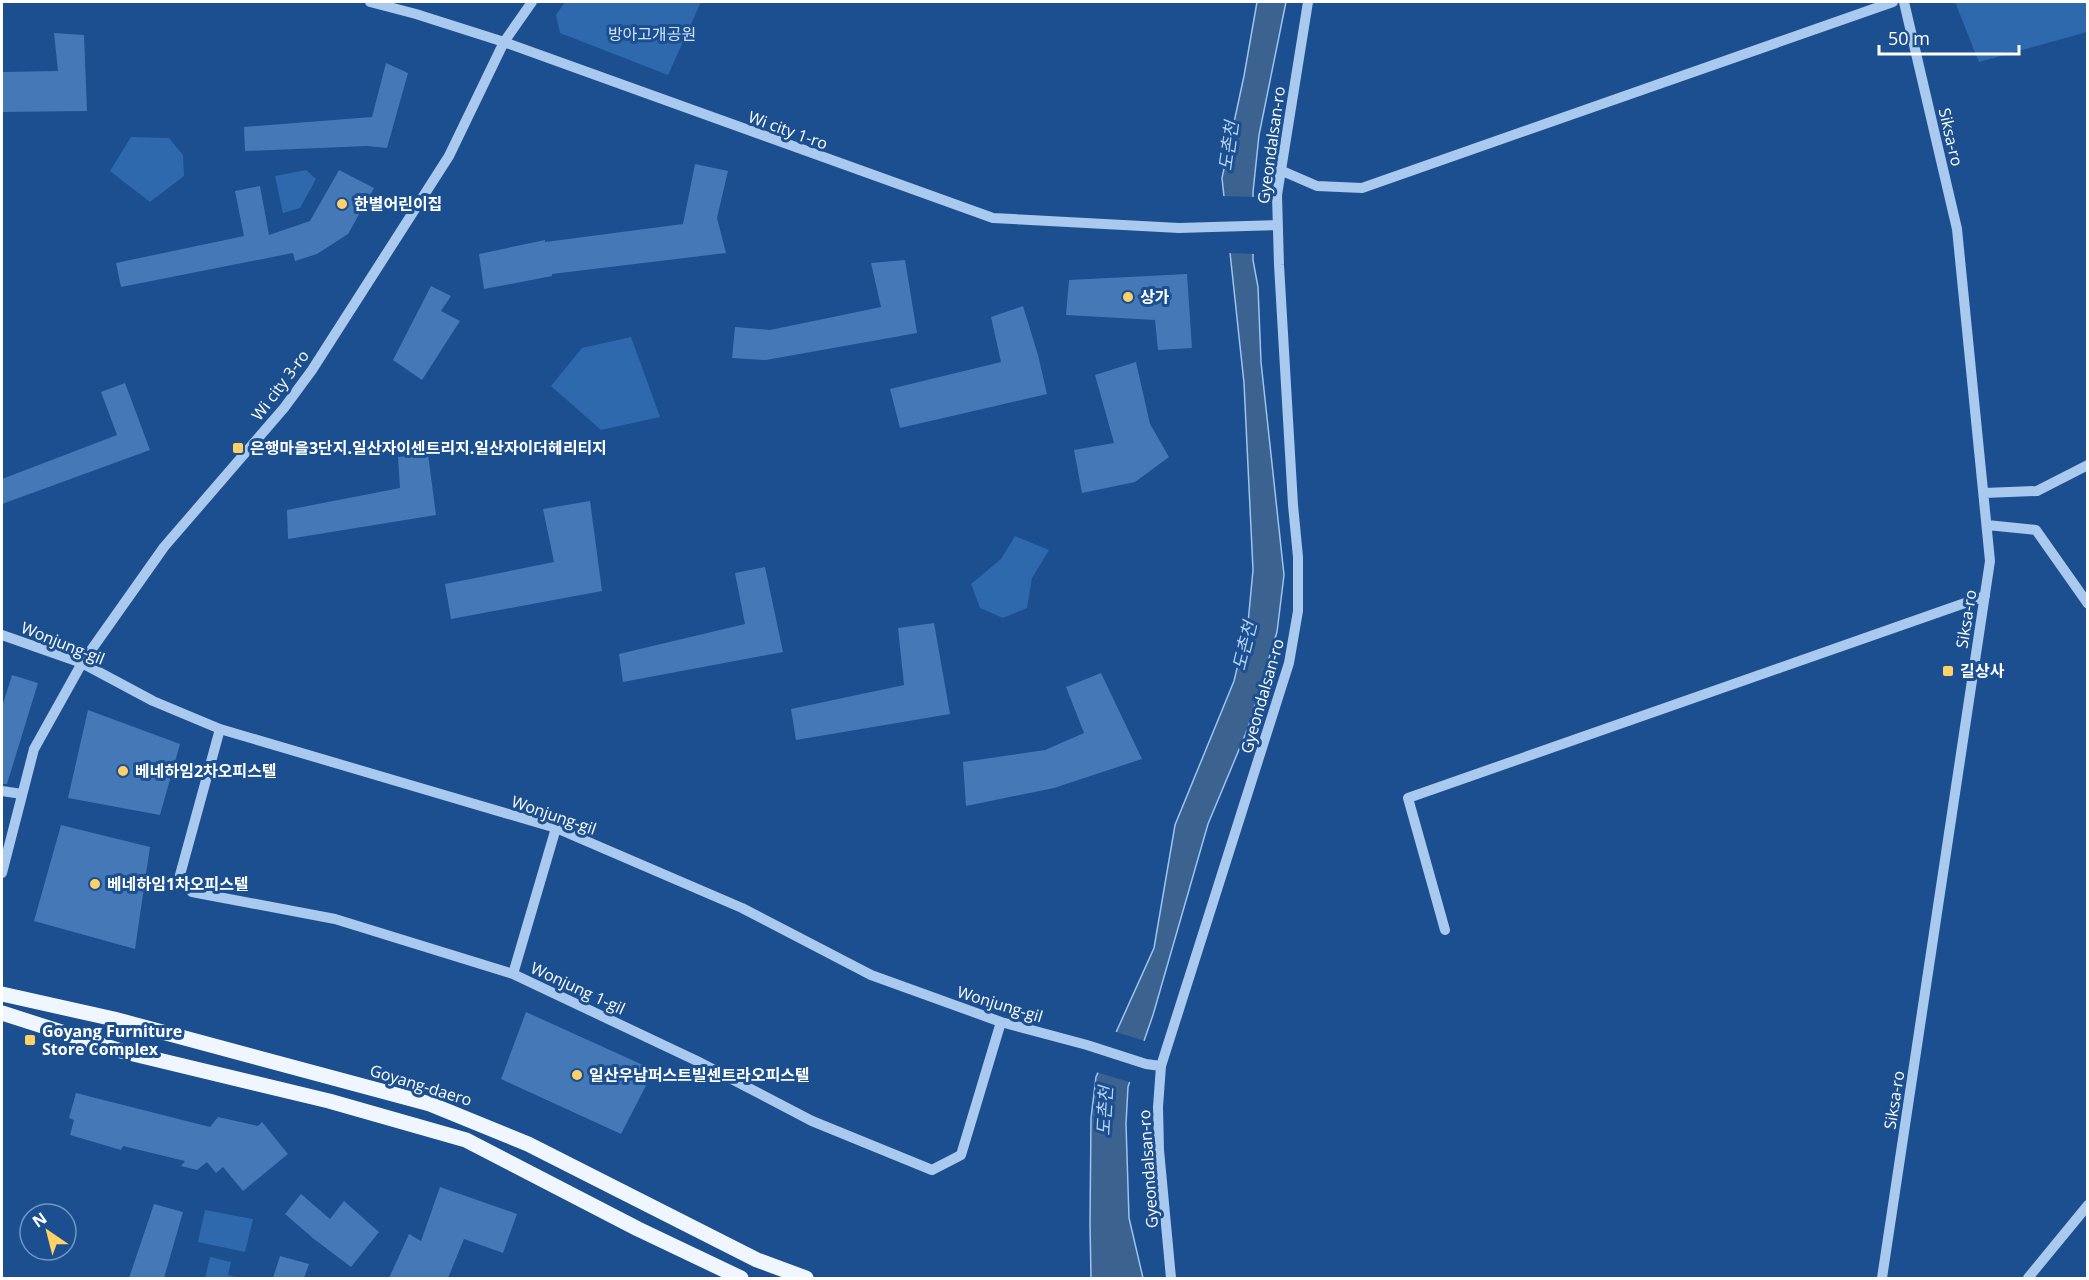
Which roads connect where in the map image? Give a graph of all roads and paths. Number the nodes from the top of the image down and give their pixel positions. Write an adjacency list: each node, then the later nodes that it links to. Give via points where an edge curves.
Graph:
1 (370, 2): 6 (street, Wi city 1-ro)
2 (532, 2): 6 (street, Wi city 3-ro)
3 (1308, 2): 7 (street, Gyeondalsan-ro)
4 (1893, 2): 7 (street, via 1362,188 1317,186)
5 (1904, 2): 10 (street, Siksa-ro, via 1957,229)
6 (504, 42): 8 (street, Wi city 1-ro, via 993,218 1168,227); 15 (street, Wi city 3-ro, via 449,156 312,370 164,548)
7 (1280, 170): 8 (street, Gyeondalsan-ro)
8 (1277, 225): 26 (street, Gyeondalsan-ro, via 1298,558 1295,638)
9 (2088, 465): 10 (street, via 2037,490)
10 (1983, 493): 11 (street, Siksa-ro)
11 (1987, 525): 12 (street, Siksa-ro, via 1990,561); 13 (street, via 2036,530)
12 (1985, 596): 21 (street, via 1408,798); 31 (street, Siksa-ro)
13 (2088, 604)
14 (2, 635): 15 (street, Wonjung-gil)
15 (82, 663): 16 (street, Wonjung-gil, via 153,701); 18 (street, Wi city 3-ro, via 34,750)
16 (220, 729): 19 (street, Wonjung-gil); 22 (street, Wonjung 1-gil, via 180,875 192,892 335,919)
17 (2, 791): 18 (street)
18 (22, 794): 20 (street, Wi city 3-ro)
19 (556, 828): 22 (street); 25 (street, Wonjung-gil, via 742,908 871,975)
20 (2, 873)
21 (1445, 930)
22 (513, 974): 25 (street, Wonjung 1-gil, via 697,1061 812,1121 932,1170 961,1155)
23 (2, 994): 29 (main road, Goyang-daero, via 114,1019 430,1104 528,1144 757,1260)
24 (2, 1013): 28 (main road, via 121,1050 466,1140)
25 (1001, 1022): 26 (street, Wonjung-gil)
26 (1161, 1066): 30 (street, Gyeondalsan-ro, via 1159,1150)
27 (2088, 1205): 32 (street)
28 (741, 1278)
29 (806, 1278)
30 (1171, 1278)
31 (1882, 1278)
32 (2028, 1278)

